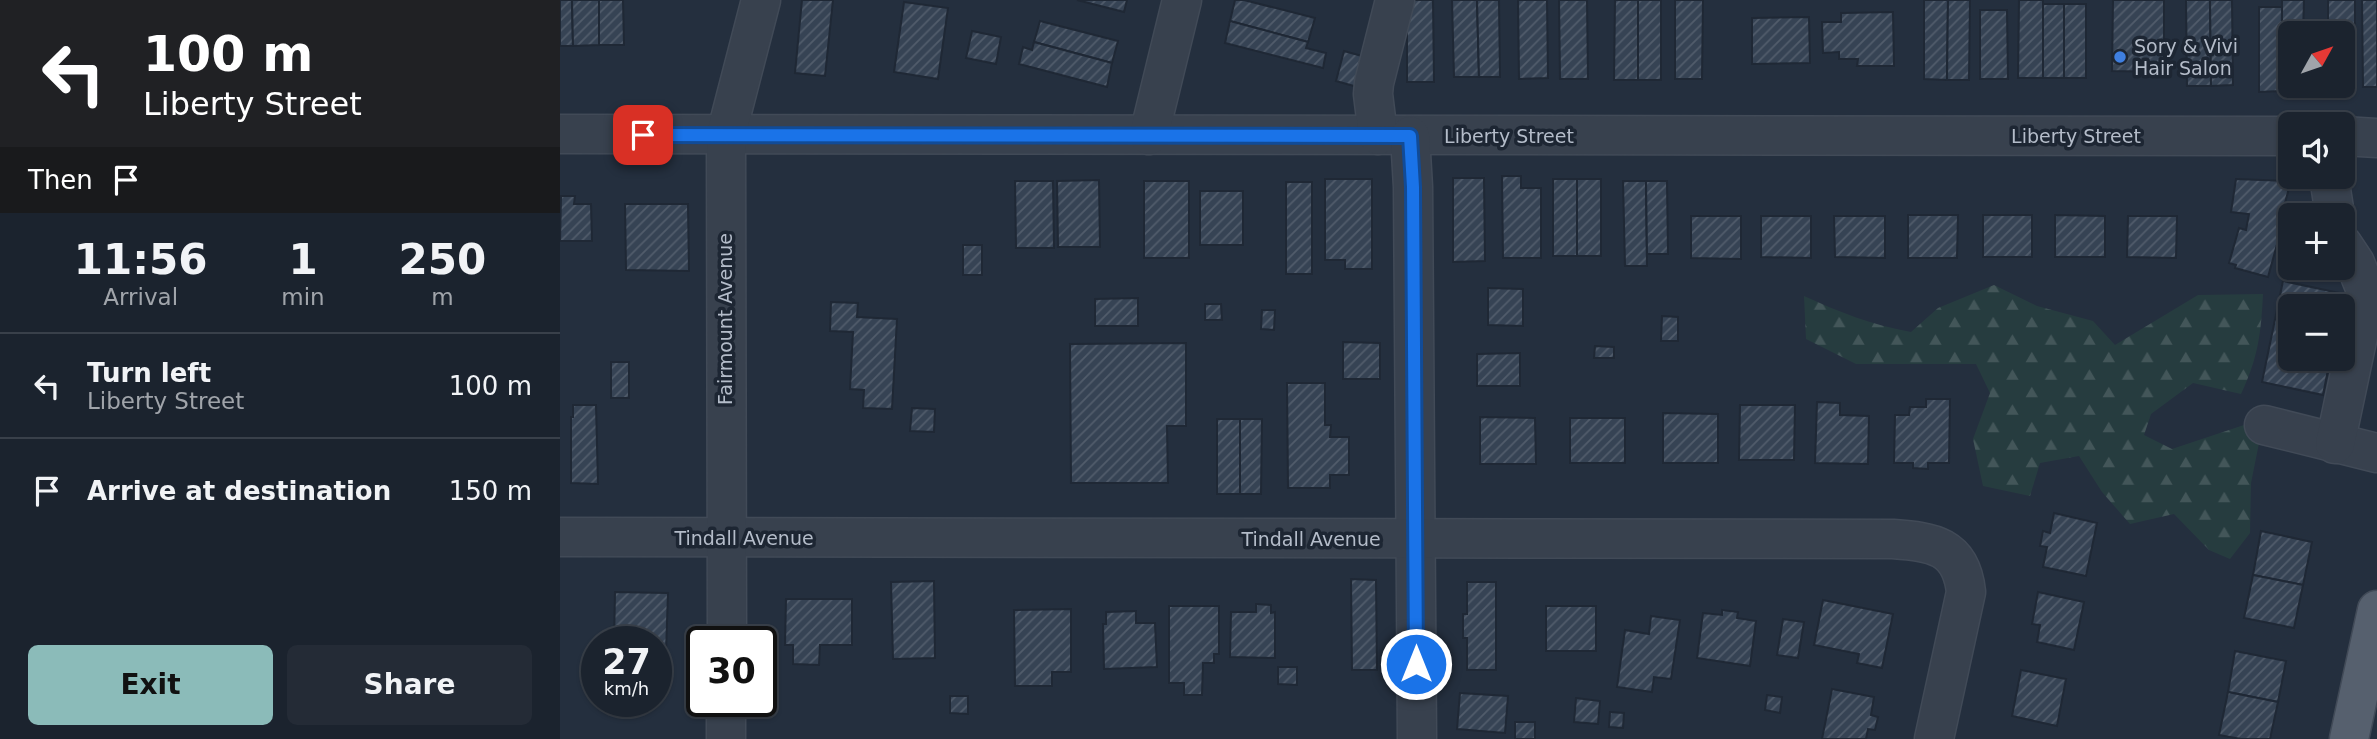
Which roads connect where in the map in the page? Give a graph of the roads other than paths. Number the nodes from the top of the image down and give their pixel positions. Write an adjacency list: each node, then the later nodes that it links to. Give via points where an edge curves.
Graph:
1 (761, 0): 5 (street, Fairmount Avenue)
2 (1182, 0): 6 (street)
3 (1395, 0): 7 (street, via 1373,94)
4 (560, 134): 5 (street, Liberty Street)
5 (726, 135): 6 (street, Liberty Street); 16 (street, Fairmount Avenue)
6 (1149, 135): 7 (street, Liberty Street)
7 (1394, 135): 8 (street, Liberty Street); 17 (street, via 1413,187)
8 (2278, 136)
9 (2355, 137): 10 (street)
10 (2377, 138)
11 (2355, 263): 13 (street, via 2367,293)
12 (2264, 425): 13 (street)
13 (2335, 444): 14 (street)
14 (2377, 453)
15 (560, 537): 16 (street, Tindall Avenue)
16 (728, 538): 17 (street, Tindall Avenue); 18 (street, Fairmount Avenue)
17 (1415, 540): 22 (street); 23 (street, Tindall Avenue, via 1931,542 1955,558 1966,592)
18 (727, 626)
19 (2375, 626): 24 (main road)
20 (726, 717): 21 (street)
21 (726, 739)
22 (1417, 739)
23 (1934, 739)
24 (2349, 739)

